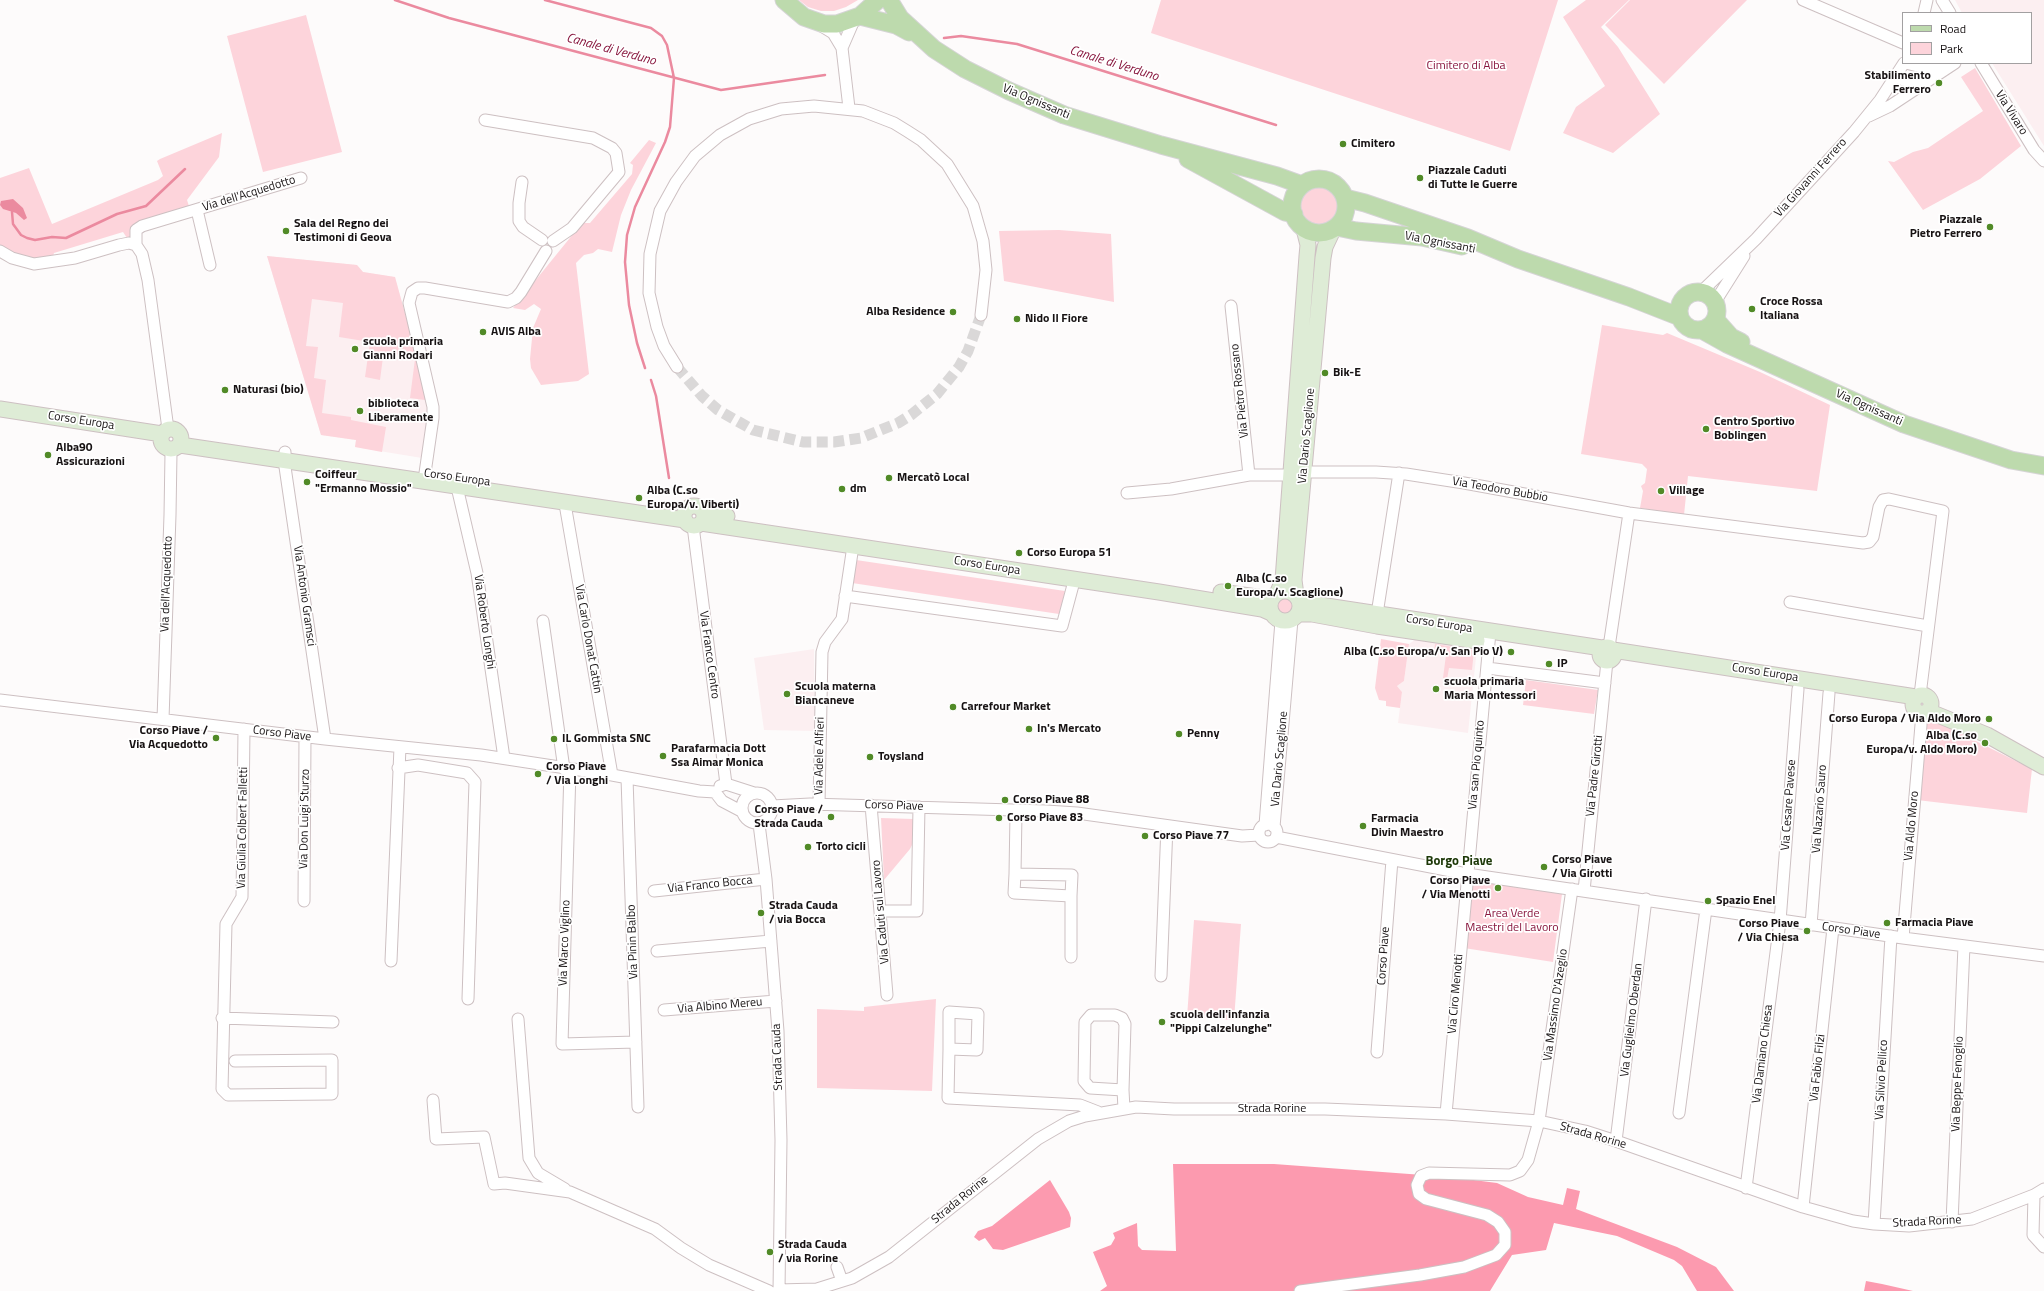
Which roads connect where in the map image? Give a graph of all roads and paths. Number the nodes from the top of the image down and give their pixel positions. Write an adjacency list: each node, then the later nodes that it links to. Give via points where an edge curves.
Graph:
1 (784, 0): 10 (main road, via 796,12)
2 (878, 0): 9 (main road)
3 (889, 0): 11 (main road, Via Ognissanti, via 900,18)
4 (1803, 0): 12 (street)
5 (1927, 0): 7 (street)
6 (1942, 0): 8 (street)
7 (1924, 12)
8 (1949, 12)
9 (857, 17): 10 (main road, via 837,24); 11 (main road, Via Ognissanti, via 896,25); 13 (street)
10 (812, 21): 13 (street, via 833,33)
11 (920, 38): 24 (main road, Via Ognissanti, via 965,69 1008,92 1064,115)
12 (1902, 43)
13 (842, 48): 21 (street)
14 (1904, 64): 19 (street, Via Giovanni Ferrero)
15 (1909, 64): 16 (street, Via Giovanni Ferrero, via 1929,69)
16 (1939, 64)
17 (1954, 64): 20 (street, Via Giovanni Ferrero)
18 (1982, 64): 25 (street, Via Vivaro, via 2034,150)
19 (1896, 77): 20 (street); 22 (street, Via Giovanni Ferrero)
20 (1924, 84): 22 (street, Via Giovanni Ferrero, via 1890,106)
21 (849, 108): 45 (street, via 901,127 947,164 973,206 983,241 986,270); 48 (street, via 814,106 781,109 749,119 720,135 695,156 670,192 660,211 648,269 649,293 657,327 664,346)
22 (1866, 117): 34 (street, Via Giovanni Ferrero)
23 (485, 120): 36 (street, via 593,138 616,152 619,172 572,228)
24 (1162, 145): 28 (main road, Via Ognissanti, via 1278,176); 31 (main road, Via Ognissanti, via 1285,212)
25 (2044, 161)
26 (301, 178): 30 (street, Via dell'Acquedotto)
27 (522, 182): 35 (street, via 519,221 523,227)
28 (1302, 186): 29 (main road, via 1314,180 1333,182); 31 (main road, via 1294,198)
29 (1345, 198): 32 (main road, via 1345,214); 40 (main road, Via Ognissanti, via 1468,238)
30 (197, 210): 37 (street, Via dell'Acquedotto, via 142,226 136,230); 41 (street, Via dell'Acquedotto)
31 (1294, 214): 33 (main road)
32 (1335, 228): 33 (main road, via 1318,233); 40 (main road, Via Ognissanti, via 1422,237); 56 (main road, Via Dario Scaglione, via 1325,247 1323,258)
33 (1304, 229): 56 (main road, Via Dario Scaglione, via 1308,246)
34 (1756, 239): 42 (street, Via Giovanni Ferrero); 42 (street, Via Giovanni Ferrero)
35 (542, 240): 36 (street, via 548,237); 39 (street, via 541,247)
36 (553, 241): 39 (street, via 554,247)
37 (136, 245): 38 (street, via 129,243 75,258 34,264 12,258); 51 (street, Via dell'Acquedotto, via 142,254 148,280)
38 (0, 251)
39 (546, 251): 55 (street, via 516,298 508,302 425,288 418,288 412,292 409,303 434,418)
40 (1518, 259): 44 (main road, Via Ognissanti, via 1629,297)
41 (210, 265)
42 (1708, 297): 44 (main road, via 1688,294); 46 (main road, via 1717,307)
43 (1232, 306): 58 (street, Via Pietro Rossano)
44 (1680, 311): 47 (main road, via 1682,322 1691,329)
45 (981, 315)
46 (1715, 319): 47 (main road); 53 (main road, Via Ognissanti, via 1731,337 1925,424 1997,449)
47 (1702, 330): 54 (main road, Via Ognissanti, via 1727,344 1904,424 2011,460)
48 (676, 366)
49 (0, 409): 51 (main road, Corso Europa)
50 (0, 416): 51 (main road, Corso Europa)
51 (170, 439): 52 (main road, Corso Europa); 81 (street, Via dell'Acquedotto)
52 (284, 457): 55 (main road, Corso Europa); 59 (main road, Corso Europa); 84 (street, Via Antonio Gramsci)
53 (2044, 460)
54 (2044, 466)
55 (425, 473): 63 (main road, Corso Europa)
56 (1297, 473): 57 (street, Via Teodoro Bubbio); 58 (street, Via Teodoro Bubbio); 69 (main road, Via Dario Scaglione, via 1294,580)
57 (1399, 473): 62 (street, Via Teodoro Bubbio); 70 (street)
58 (1249, 476): 60 (street, Via Teodoro Bubbio)
59 (457, 487): 61 (main road, Corso Europa); 86 (street, Via Roberto Longhi, via 477,573)
60 (1127, 494)
61 (565, 504): 63 (main road, Corso Europa); 91 (street, Via Carlo Donat Cattin)
62 (1629, 513): 64 (street, Via Teodoro Bubbio, via 1863,543); 74 (street, Via Padre Girotti)
63 (693, 518): 65 (main road, Corso Europa); 69 (main road, Corso Europa); 93 (street, Via Franco Centro)
64 (1871, 540): 72 (street, Via Aldo Moro, via 1880,504 1884,500 1943,511)
65 (853, 546): 67 (street, Via Adele Alfieri); 69 (main road, Corso Europa, via 1262,609)
66 (1073, 585): 67 (street, via 1062,626)
67 (845, 596): 96 (street, Via Adele Alfieri, via 842,619 825,642 822,652)
68 (1790, 602): 72 (street)
69 (1286, 607): 70 (main road, Corso Europa); 73 (main road, Corso Europa, via 1377,626); 104 (street, Via Dario Scaglione)
70 (1377, 614): 73 (main road, Corso Europa)
71 (543, 621): 90 (street)
72 (1928, 626): 80 (street, Via Aldo Moro)
73 (1489, 637): 74 (main road, Corso Europa); 75 (street, Via san Pio quinto)
74 (1607, 654): 76 (street, Via Padre Girotti); 77 (main road, Corso Europa); 80 (main road, Corso Europa)
75 (1487, 668): 76 (street); 108 (street, Via san Pio quinto)
76 (1605, 683): 112 (street, Via Padre Girotti)
77 (1798, 689): 78 (main road, Corso Europa); 118 (street, Via Cesare Pavese)
78 (1829, 693): 80 (main road, Corso Europa); 119 (street, Via Nazario Sauro)
79 (0, 700): 81 (street, Corso Piave)
80 (1922, 704): 87 (main road, Corso Europa, via 1990,728); 88 (main road, Corso Europa, via 1987,735); 122 (street, Via Aldo Moro)
81 (163, 719): 82 (street, Corso Piave)
82 (244, 729): 83 (street, Corso Piave); 134 (street, Via Giulia Colbert Falletti, via 242,897 226,924)
83 (305, 737): 84 (street, Corso Piave); 115 (street, Via Don Luigi Sturzo)
84 (325, 740): 85 (street, Corso Piave)
85 (400, 747): 86 (street, Corso Piave); 89 (street)
86 (504, 758): 90 (street, Corso Piave)
87 (2044, 758)
88 (2044, 767)
89 (398, 768): 128 (street); 131 (street, via 418,765 467,773 475,782)
90 (567, 769): 91 (street, Corso Piave); 137 (street, Via Marco Viglino, via 562,1044)
91 (612, 775): 92 (street, Corso Piave)
92 (627, 778): 94 (street, Corso Piave); 137 (street, Via Pinin Balbo)
93 (726, 784): 94 (street, via 718,787); 95 (street)
94 (715, 792): 101 (street, via 722,801)
95 (754, 793): 98 (street, via 766,796); 101 (street, via 744,799)
96 (819, 805): 97 (street, Corso Piave); 98 (street, Corso Piave)
97 (871, 805): 99 (street, Corso Piave); 117 (street, Via Caduti sul Lavoro)
98 (772, 806): 102 (street, via 769,818)
99 (919, 807): 100 (street, Corso Piave); 117 (street, via 917,911)
100 (1016, 810): 103 (street, Corso Piave, via 1078,813); 107 (street)
101 (742, 811): 102 (street, via 748,821)
102 (759, 824): 109 (street, Strada Cauda)
103 (1167, 826): 105 (street, Corso Piave, via 1242,836); 129 (street)
104 (1271, 830): 105 (street, via 1259,830); 105 (street, Corso Piave, via 1272,841 1262,840); 106 (street, Corso Piave)
105 (1259, 835)
106 (1392, 860): 108 (street, Corso Piave); 139 (street, Corso Piave)
107 (1015, 874): 113 (street, via 1014,893); 113 (street, via 1072,875)
108 (1467, 874): 110 (street, Corso Piave); 147 (street, Via Ciro Menotti)
109 (766, 879): 111 (street, Via Franco Bocca); 123 (street, Strada Cauda)
110 (1572, 889): 112 (street, Corso Piave); 148 (street, Via Massimo D'Azeglio)
111 (654, 891)
112 (1585, 891): 114 (street, Corso Piave)
113 (1071, 896): 127 (street)
114 (1646, 899): 116 (street, Corso Piave); 149 (street, Via Guglielmo Oberdan)
115 (304, 901)
116 (1706, 909): 118 (street, Corso Piave); 146 (street)
117 (882, 911): 130 (street, Via Caduti sul Lavoro)
118 (1780, 921): 119 (street, Corso Piave); 150 (street, Via Damiano Chiesa)
119 (1811, 925): 120 (street, Corso Piave)
120 (1833, 928): 121 (street, Corso Piave); 154 (street, Via Fabio Filzi)
121 (1891, 936): 122 (street, Corso Piave); 156 (street, Via Silvio Pellico)
122 (1903, 938): 124 (street, Corso Piave)
123 (771, 941): 125 (street); 132 (street, Strada Cauda)
124 (1964, 946): 126 (street, Corso Piave); 155 (street, Via Beppe Fenoglio)
125 (657, 950)
126 (2044, 956)
127 (1071, 957)
128 (391, 961)
129 (1161, 976)
130 (887, 995)
131 (468, 999)
132 (776, 1001): 133 (street, Via Albino Mereu); 160 (street, Strada Cauda, via 780,1140)
133 (664, 1010)
134 (222, 1018): 136 (street); 140 (street, Via Giulia Colbert Falletti, via 222,1089 228,1094 332,1094 332,1060)
135 (518, 1019): 152 (street, via 529,1158 538,1173)
136 (333, 1022)
137 (636, 1042): 143 (street, Via Pinin Balbo)
138 (948, 1049): 145 (street, via 948,1098 1080,1105)
139 (1377, 1052)
140 (235, 1061)
141 (1123, 1090): 141 (street, via 1125,1024 1122,1018 1116,1015 1091,1014 1085,1022 1084,1081 1090,1088); 144 (street)
142 (433, 1100): 152 (street, via 436,1139 484,1137 494,1184 505,1183)
143 (638, 1107)
144 (1124, 1109): 145 (street, Strada Rorine); 147 (street, Strada Rorine, via 1326,1109)
145 (1098, 1112): 159 (street, Strada Rorine, via 1070,1121 1038,1138 889,1257)
146 (1679, 1113)
147 (1446, 1114): 148 (street, Strada Rorine)
148 (1539, 1121): 149 (street, Strada Rorine); 161 (street, Via Massimo D'Azeglio, via 1528,1160 1520,1171 1502,1176 1429,1173 1418,1180 1419,1194 1426,1199 1487,1215 1498,1222 1502,1226 1505,1245 1496,1255 1464,1267)
149 (1616, 1141): 150 (street, Strada Rorine)
150 (1746, 1188): 154 (street, Strada Rorine)
151 (2044, 1189): 153 (street, Strada Rorine)
152 (570, 1192): 160 (street, via 655,1230 709,1265)
153 (2034, 1195): 155 (street, Strada Rorine, via 1972,1219); 157 (street, via 2033,1235)
154 (1803, 1207): 156 (street, Strada Rorine)
155 (1952, 1222): 156 (street, Strada Rorine, via 1909,1226)
156 (1874, 1224)
157 (2044, 1247)
158 (837, 1267): 159 (street)
159 (842, 1281): 160 (street, Strada Rorine, via 816,1289)
160 (775, 1291)
161 (1300, 1291)

